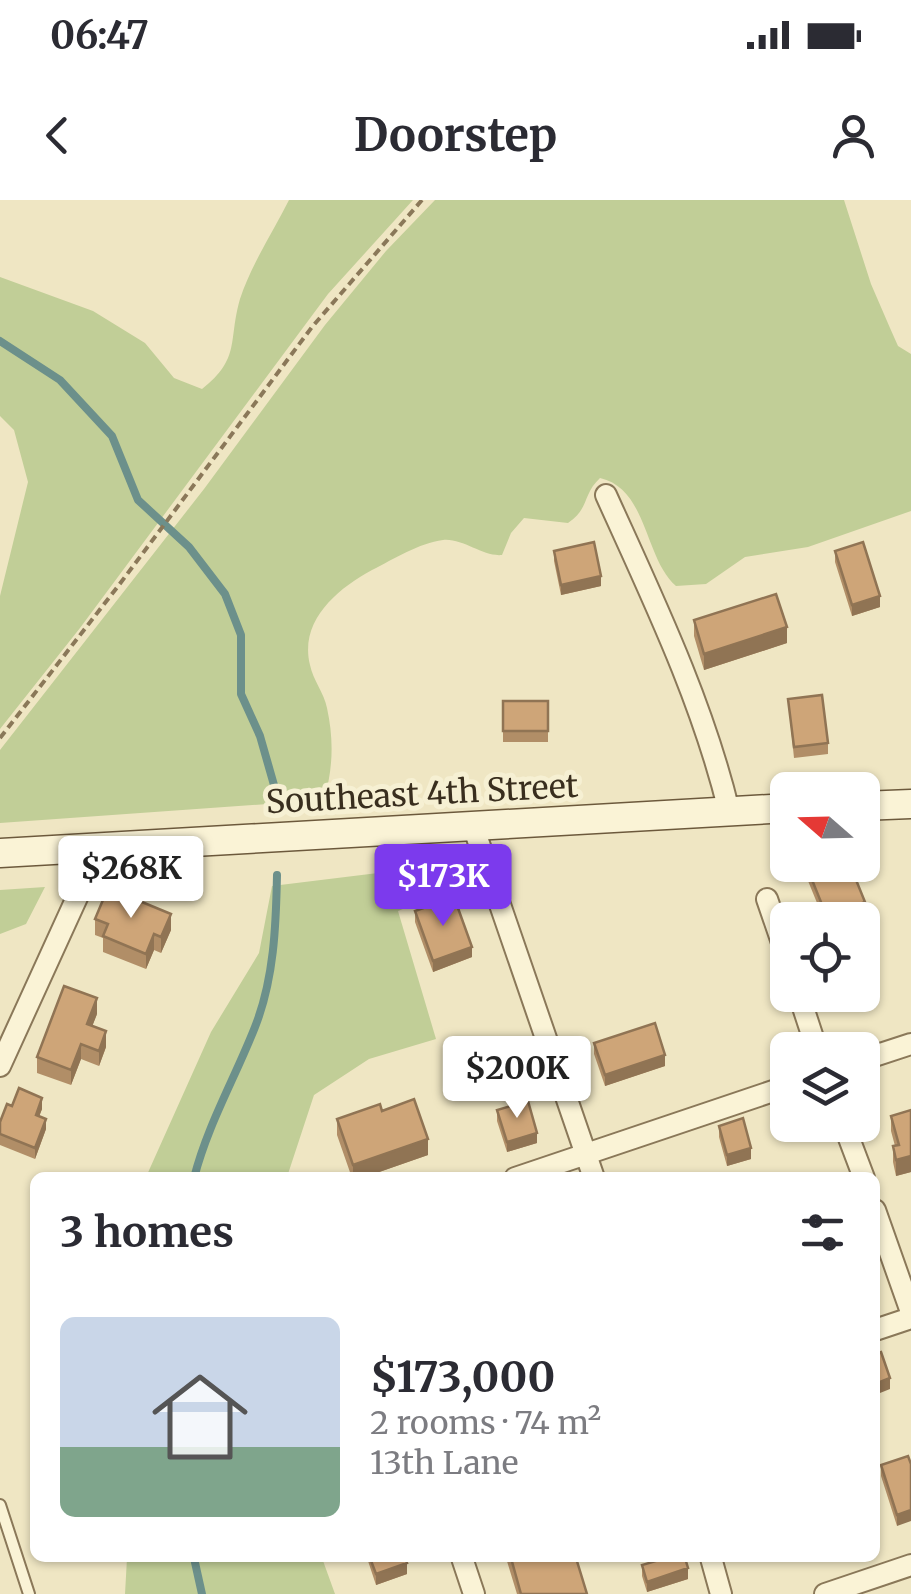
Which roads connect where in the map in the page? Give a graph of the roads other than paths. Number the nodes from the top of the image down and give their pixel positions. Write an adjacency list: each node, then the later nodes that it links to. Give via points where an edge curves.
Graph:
1 (606, 495): 5 (street, via 687,674)
2 (911, 804): 3 (street)
3 (880, 805)
4 (770, 809): 5 (street, Southeast 4th Street)
5 (730, 811): 6 (street, Southeast 4th Street)
6 (473, 826): 7 (street, Southeast 4th Street); 16 (street)
7 (100, 847): 8 (street, Southeast 4th Street); 13 (street)
8 (0, 852)
9 (767, 899): 10 (street)
10 (770, 908)
11 (911, 1044): 12 (street)
12 (880, 1054)
13 (0, 1066)
14 (770, 1092): 16 (street)
15 (850, 1142): 19 (street)
16 (586, 1154): 17 (street); 18 (street)
17 (533, 1172)
18 (592, 1172)
19 (862, 1172)
20 (880, 1225): 21 (street)
21 (911, 1315): 22 (street)
22 (880, 1328)
23 (0, 1505): 27 (lane)
24 (463, 1562): 28 (street)
25 (712, 1562): 29 (street)
26 (911, 1565): 30 (street)
27 (29, 1594)
28 (474, 1594)
29 (721, 1594)
30 (825, 1594)

